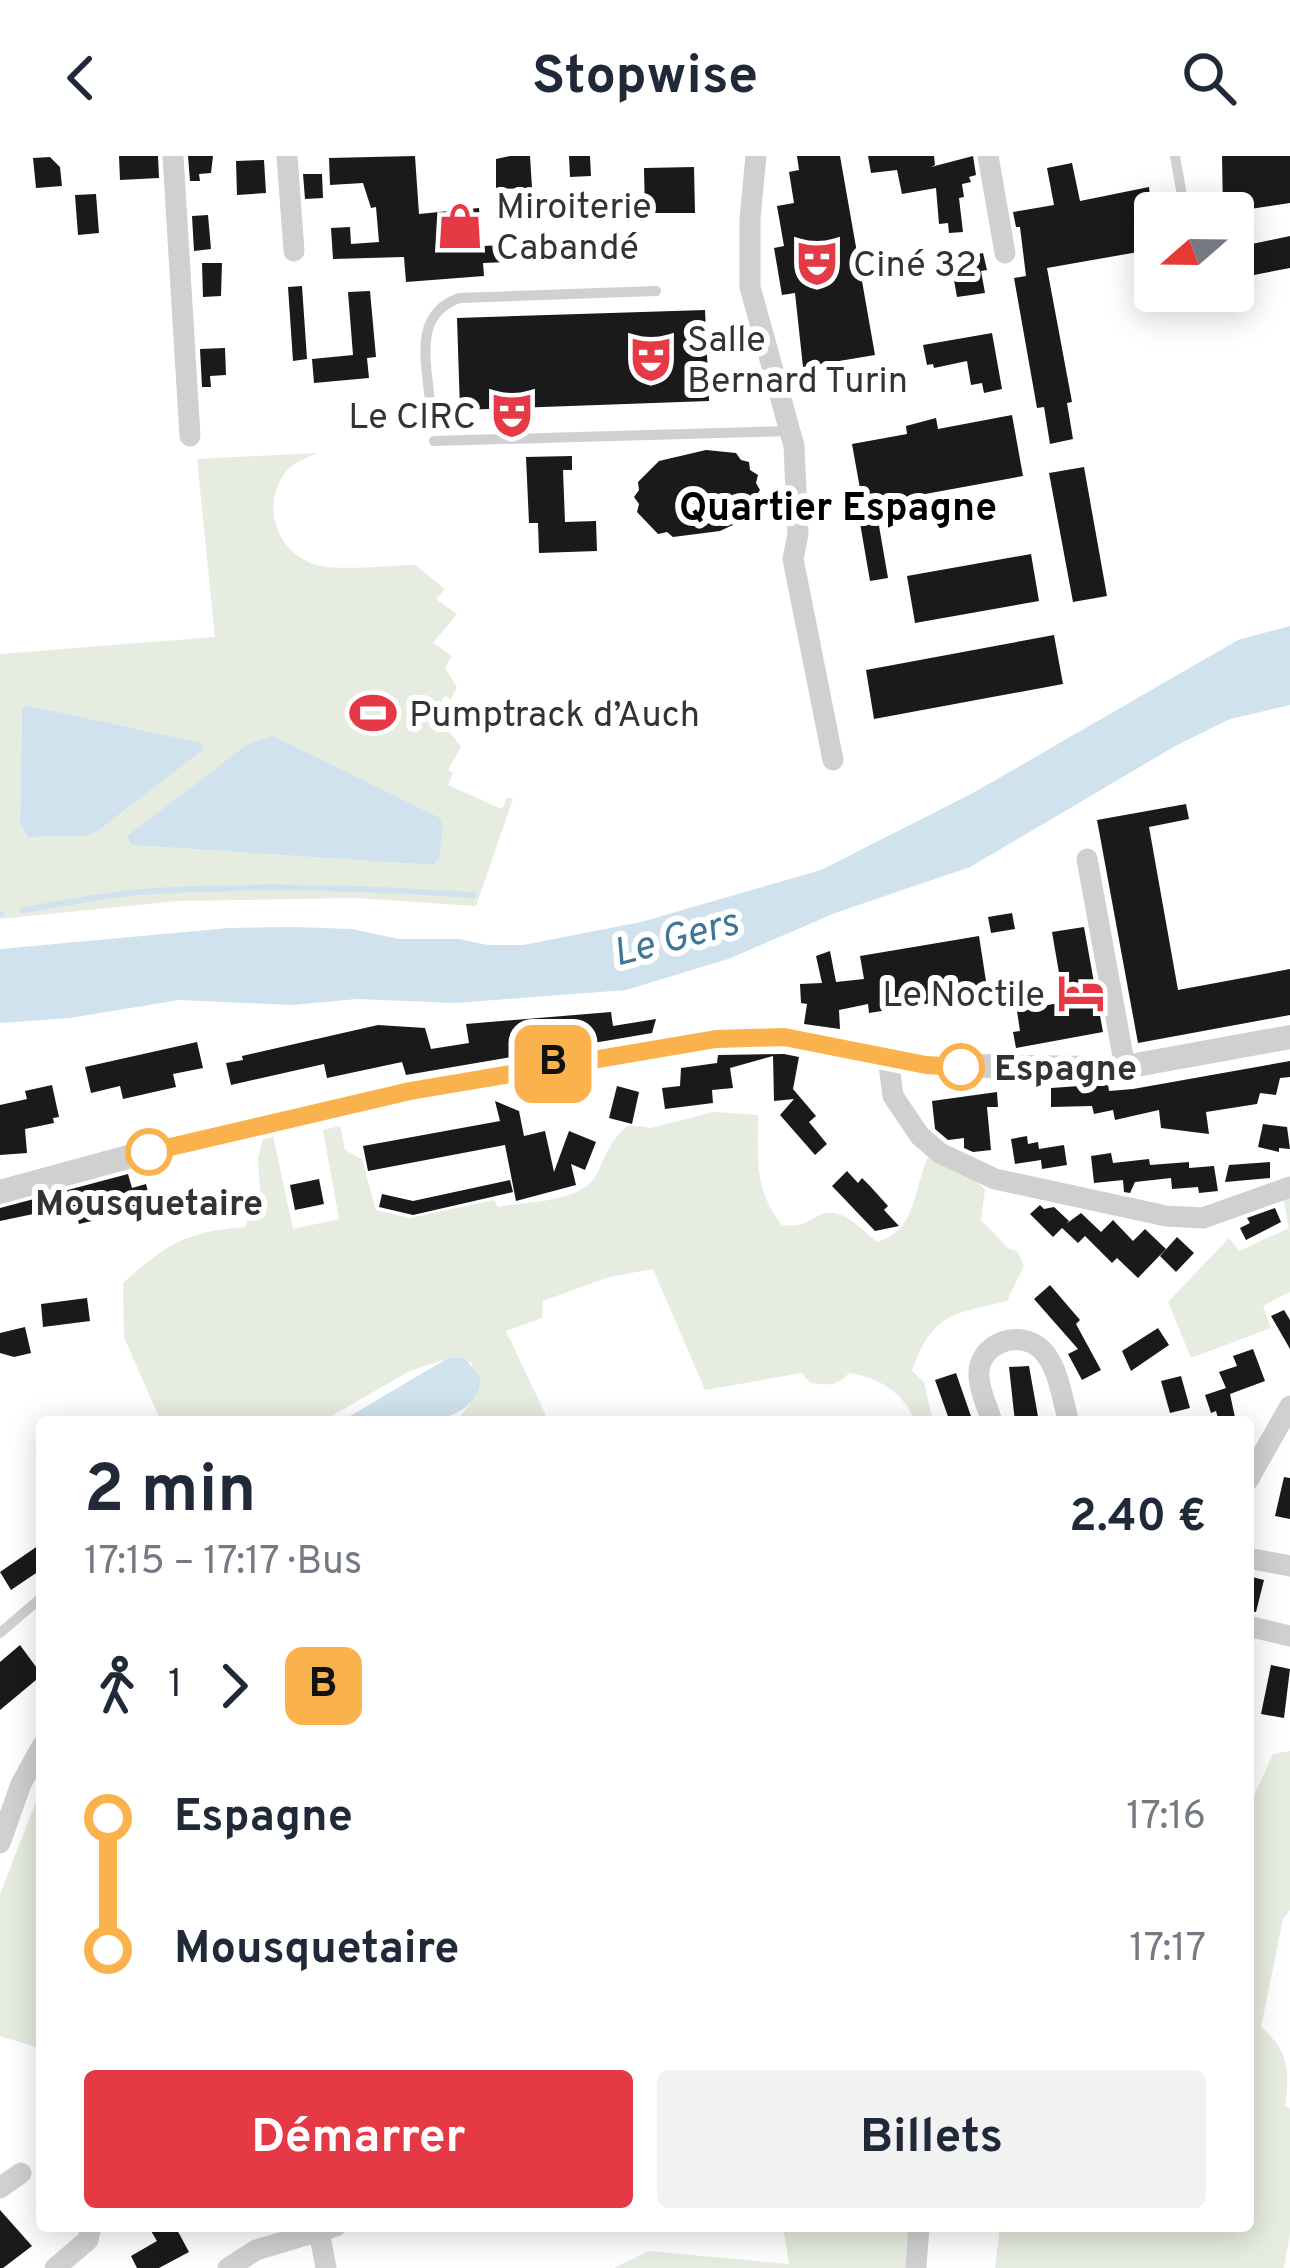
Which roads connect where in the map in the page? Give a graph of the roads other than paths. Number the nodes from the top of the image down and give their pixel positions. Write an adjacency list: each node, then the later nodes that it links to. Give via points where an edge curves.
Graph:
1 (173, 156): 12 (street)
2 (287, 156): 7 (street)
3 (756, 156): 11 (street, via 750,287)
4 (988, 156): 8 (street)
5 (1175, 156): 6 (lane)
6 (1181, 192)
7 (294, 251)
8 (1005, 253)
9 (656, 291): 10 (lane, via 445,304 427,329)
10 (430, 403)
11 (790, 430): 13 (lane); 14 (street, via 799,501 793,559)
12 (190, 436)
13 (434, 441)
14 (833, 760)
15 (1087, 859): 18 (street)
16 (1290, 1037): 18 (street)
17 (888, 1057): 18 (street, via 995,1068); 19 (street, via 893,1096 920,1136 995,1179 1203,1218); 20 (street, via 784,1037 705,1041 386,1096)
18 (1125, 1067)
19 (1290, 1187)
20 (0, 1192)
21 (1290, 1406): 24 (street)
22 (990, 1416): 23 (street, via 980,1365 994,1345 1016,1340 1041,1349 1052,1365)
23 (1067, 1416)
24 (1254, 1469)
25 (1254, 1559): 26 (street)
26 (1290, 1566)
27 (36, 1602): 29 (lane)
28 (1254, 1627): 30 (street)
29 (0, 1633)
30 (1290, 1636)
31 (36, 1757): 32 (street)
32 (0, 1843)
33 (21, 2173): 34 (street)
34 (0, 2188)
35 (90, 2232): 39 (street)
36 (291, 2232): 40 (street)
37 (327, 2232): 41 (street)
38 (919, 2232): 42 (street)
39 (55, 2268)
40 (228, 2268)
41 (326, 2268)
42 (916, 2268)

